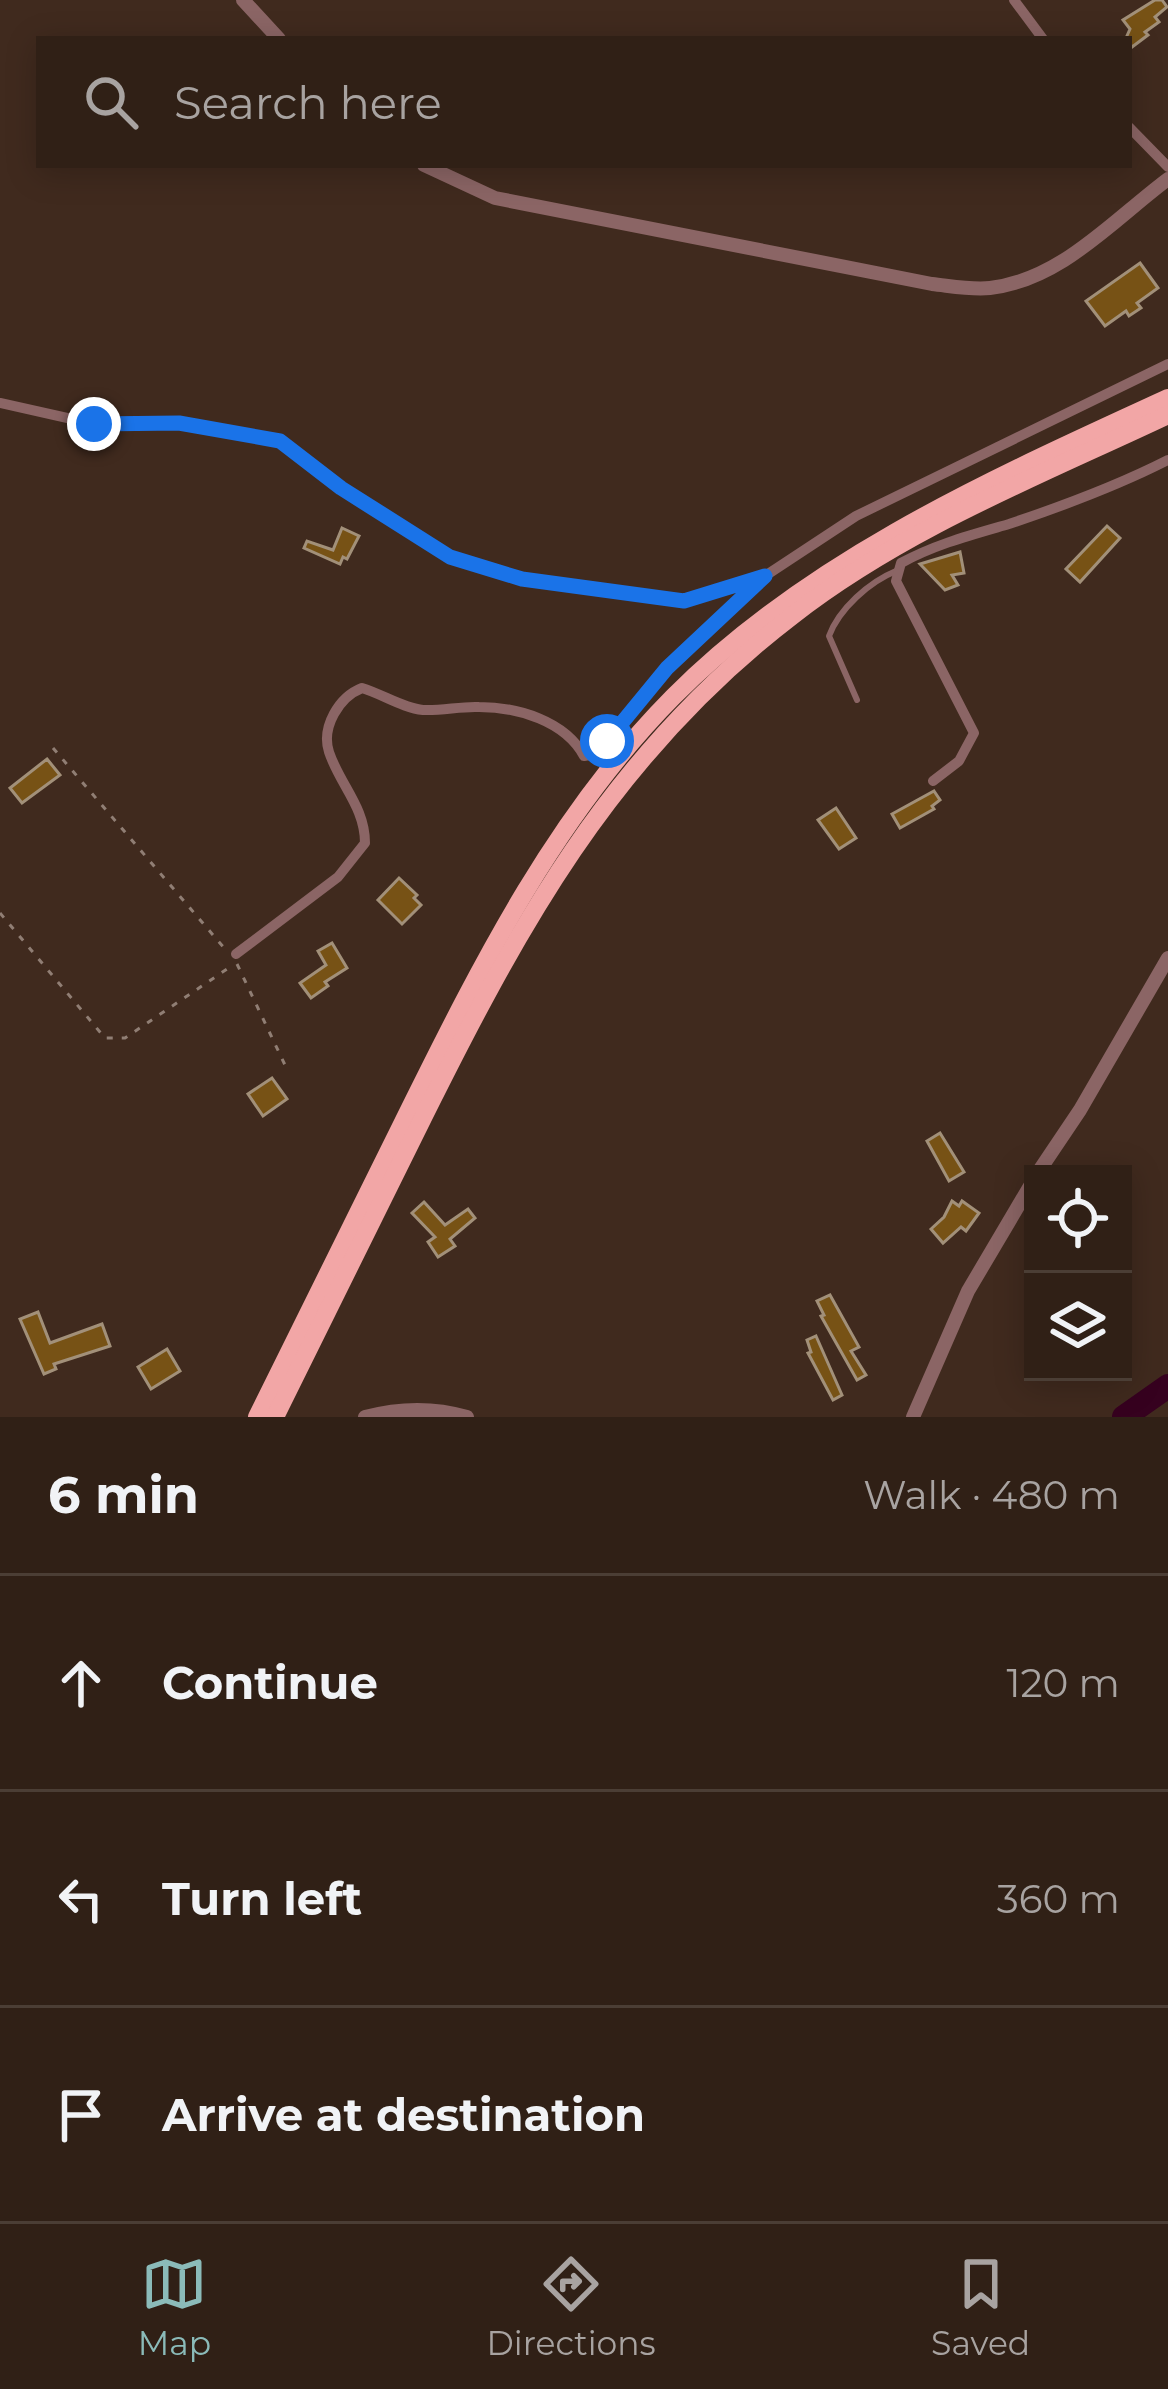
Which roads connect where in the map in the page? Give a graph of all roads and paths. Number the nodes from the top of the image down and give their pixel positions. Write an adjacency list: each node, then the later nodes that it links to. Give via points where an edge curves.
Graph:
1 (243, 0): 3 (street)
2 (1014, 0): 4 (street)
3 (276, 36)
4 (1041, 36)
5 (1132, 130): 6 (street)
6 (1168, 167)
7 (430, 168): 8 (street, via 495,198 987,288 1028,279 1075,254)
8 (1168, 179)
9 (1168, 364): 15 (street, via 856,516)
10 (1168, 398): 25 (highway, via 848,560 781,606 660,711 541,862 484,960)
11 (0, 403): 15 (street, via 94,424 179,423 280,441 450,557 522,579 684,601)
12 (1168, 415): 26 (highway, via 832,587 690,703 645,752 534,905)
13 (1168, 460): 14 (street, via 925,550)
14 (896, 571): 16 (lane, via 857,598 829,636); 18 (street, via 974,733 958,761)
15 (765, 576): 20 (street, via 667,668 595,754 584,756 559,726 533,718 484,706 425,710 362,688 350,692 327,739 360,812 364,843 338,877)
16 (857, 700)
17 (53, 748): 20 (path)
18 (932, 782)
19 (0, 913): 20 (path, via 105,1038 125,1038)
20 (236, 958): 22 (path)
21 (1168, 958): 23 (street)
22 (285, 1065)
23 (1043, 1165)
24 (1024, 1196): 29 (street, via 968,1291)
25 (257, 1417)
26 (275, 1417)
27 (365, 1417): 28 (street, via 441,1409)
28 (467, 1417)
29 (914, 1417)

